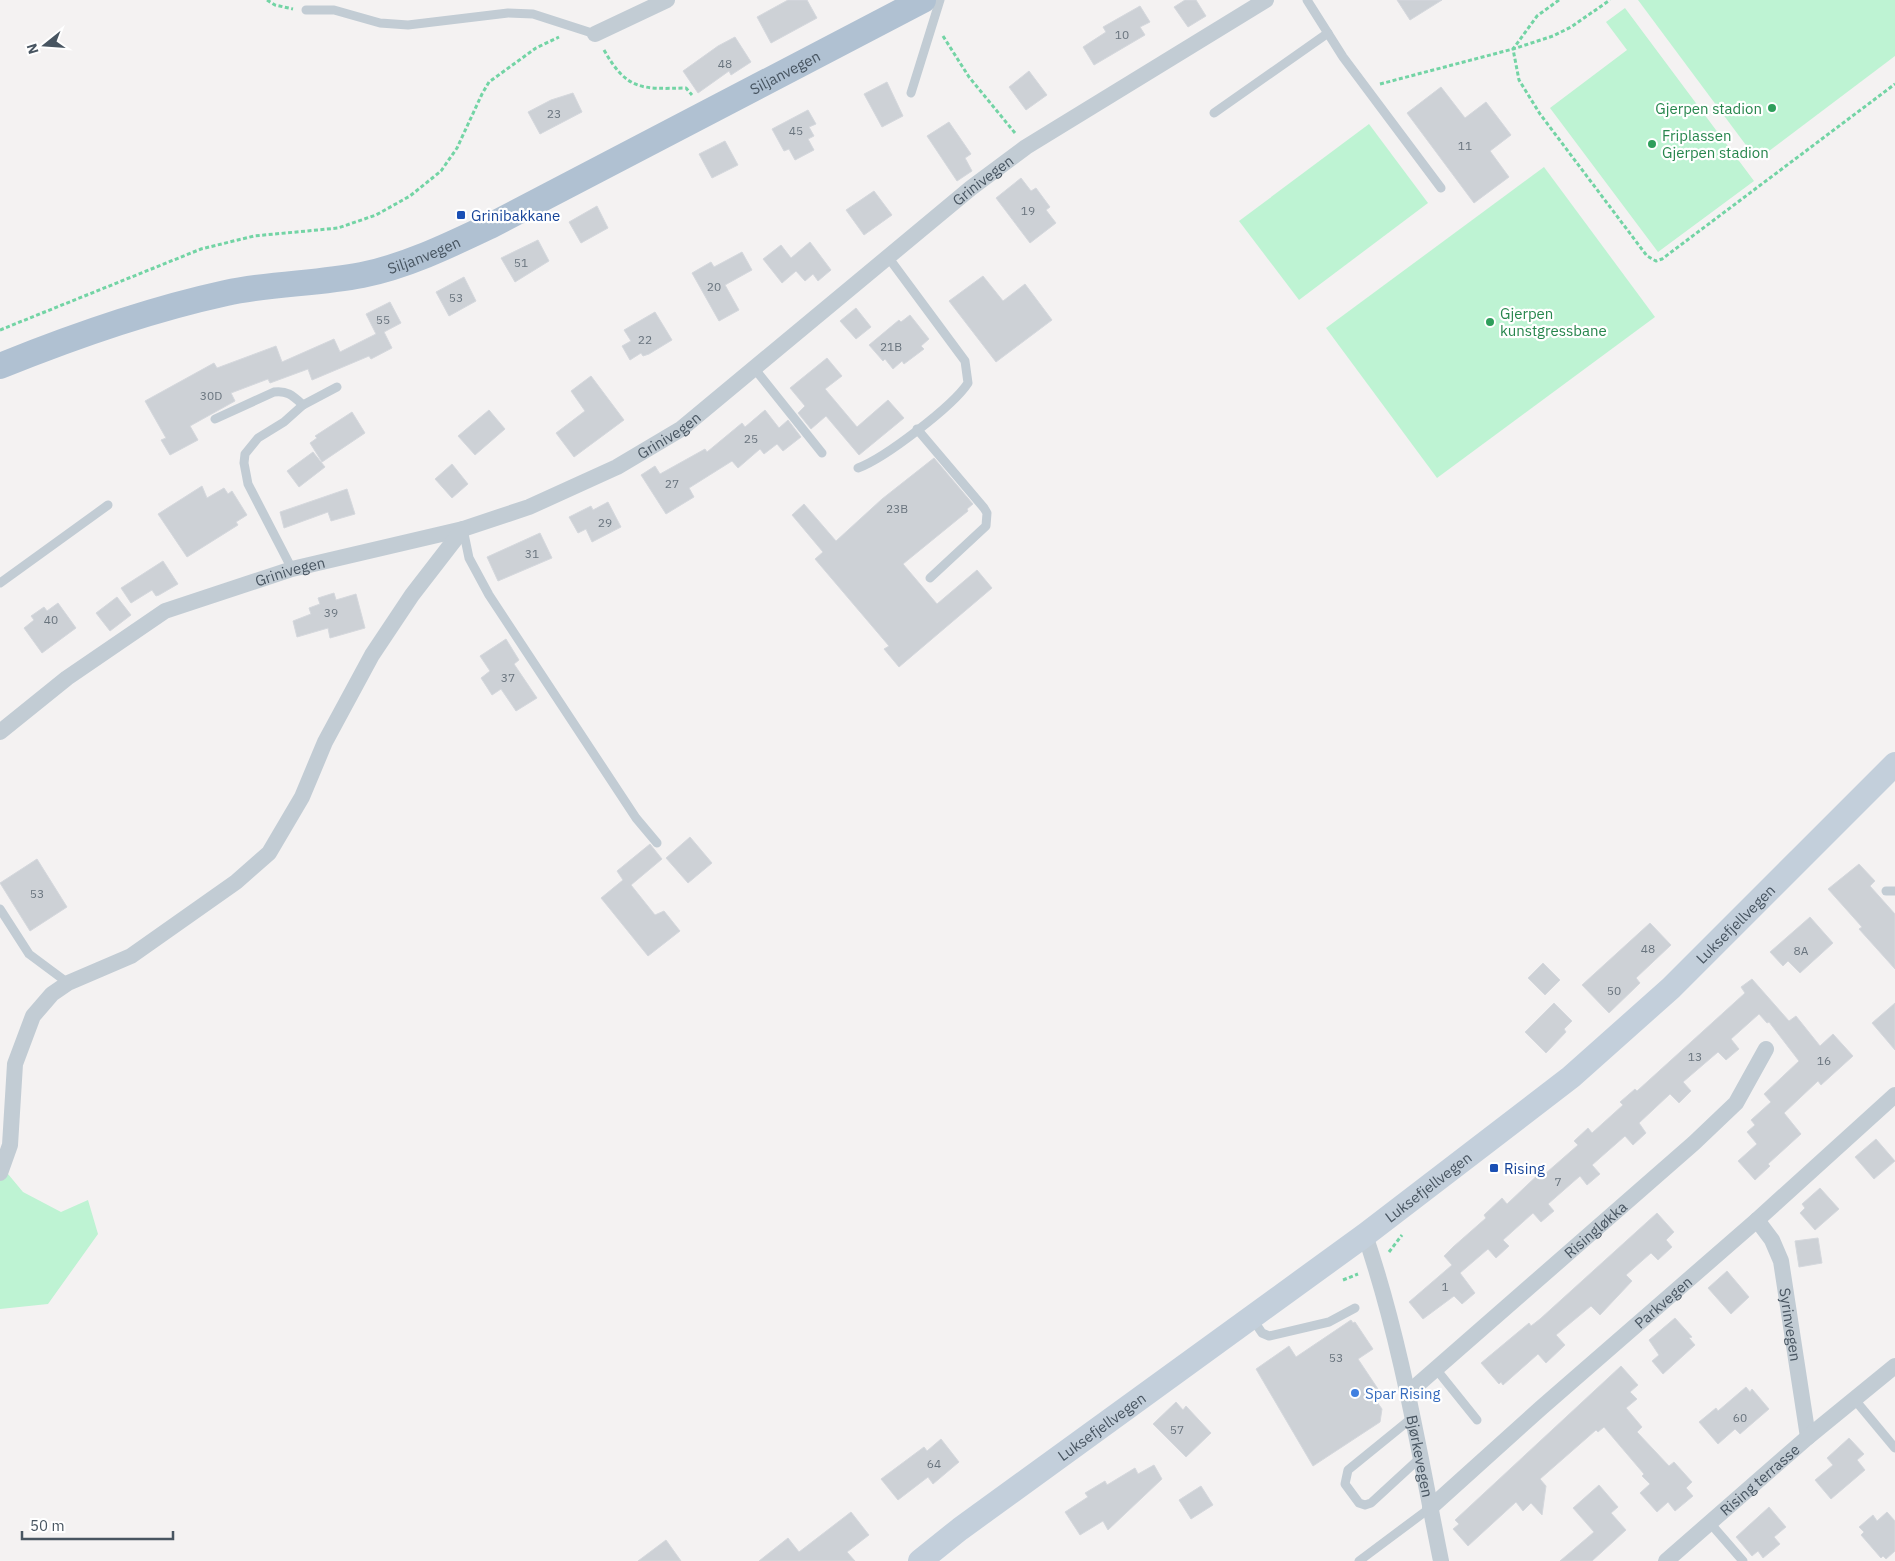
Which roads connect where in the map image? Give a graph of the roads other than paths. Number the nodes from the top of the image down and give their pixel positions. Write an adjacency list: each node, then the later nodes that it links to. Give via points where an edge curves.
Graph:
1 (667, 0): 8 (street)
2 (940, 0): 6 (lane)
3 (1266, 0): 12 (street, Grinivegen, via 1026,148 971,188)
4 (1307, 0): 7 (lane)
5 (306, 10): 8 (lane, via 334,10 380,23 408,25 508,13 533,14)
6 (928, 11): 9 (lane); 13 (main road, Siljanvegen, via 707,113 492,226 397,266 362,275 229,292 172,305 92,330)
7 (1328, 33): 10 (lane); 11 (lane)
8 (595, 34)
9 (911, 93)
10 (1214, 113)
11 (1440, 188)
12 (888, 257): 14 (street, Grinivegen); 18 (lane, via 946,332 965,361 968,372 968,383 960,396)
13 (0, 366)
14 (754, 368): 19 (lane); 22 (street, Grinivegen, via 681,429 617,467 529,507)
15 (338, 387): 16 (lane)
16 (303, 405): 17 (lane, via 292,395 274,392); 23 (lane, via 258,438 245,454 244,463 248,484)
17 (216, 419)
18 (917, 429): 20 (lane, via 875,462); 24 (lane, via 984,508 988,520 986,526)
19 (822, 453)
20 (858, 468)
21 (108, 505): 25 (lane)
22 (463, 529): 23 (street, Grinivegen); 28 (lane, via 469,558 489,595 636,818); 30 (street, via 412,595 372,655 325,742 302,797 269,853 236,882 131,956)
23 (292, 569): 26 (street, Grinivegen, via 165,610 67,678)
24 (930, 578)
25 (0, 583)
26 (0, 732)
27 (1895, 764): 35 (main road, Luksefjellvegen, via 1737,924 1616,1038)
28 (657, 843)
29 (0, 909): 30 (lane, via 29,954)
30 (68, 983): 33 (street, via 52,994 33,1016 21,1042 15,1064 10,1145)
31 (1766, 1049): 39 (street, Risingløkka, via 1736,1103)
32 (1895, 1095): 34 (street, Parkvegen)
33 (0, 1173)
34 (1757, 1220): 44 (street, Syrinvegen, via 1782,1260); 47 (street, Parkvegen)
35 (1366, 1235): 37 (main road, Luksefjellvegen); 40 (street, Bjørkevegen)
36 (1355, 1308): 37 (lane, via 1329,1322 1269,1336 1262,1333)
37 (1252, 1318): 49 (main road, Luksefjellvegen)
38 (1895, 1366): 41 (street, Rising terrasse)
39 (1436, 1369): 40 (street, Risingløkka); 43 (lane)
40 (1407, 1394): 42 (street, Bjørkevegen)
41 (1855, 1400): 44 (street, Rising terrasse); 45 (lane)
42 (1412, 1418): 46 (street, Bjørkevegen); 46 (lane, via 1348,1470 1345,1484 1358,1503 1365,1505)
43 (1478, 1420)
44 (1808, 1437): 48 (street, Rising terrasse)
45 (1895, 1448)
46 (1420, 1458): 47 (street, Bjørkevegen)
47 (1430, 1508): 50 (lane); 51 (street, Bjørkevegen)
48 (1710, 1523): 52 (street, Rising terrasse); 53 (lane)
49 (920, 1561)
50 (1358, 1561)
51 (1441, 1561)
52 (1666, 1561)
53 (1743, 1561)

